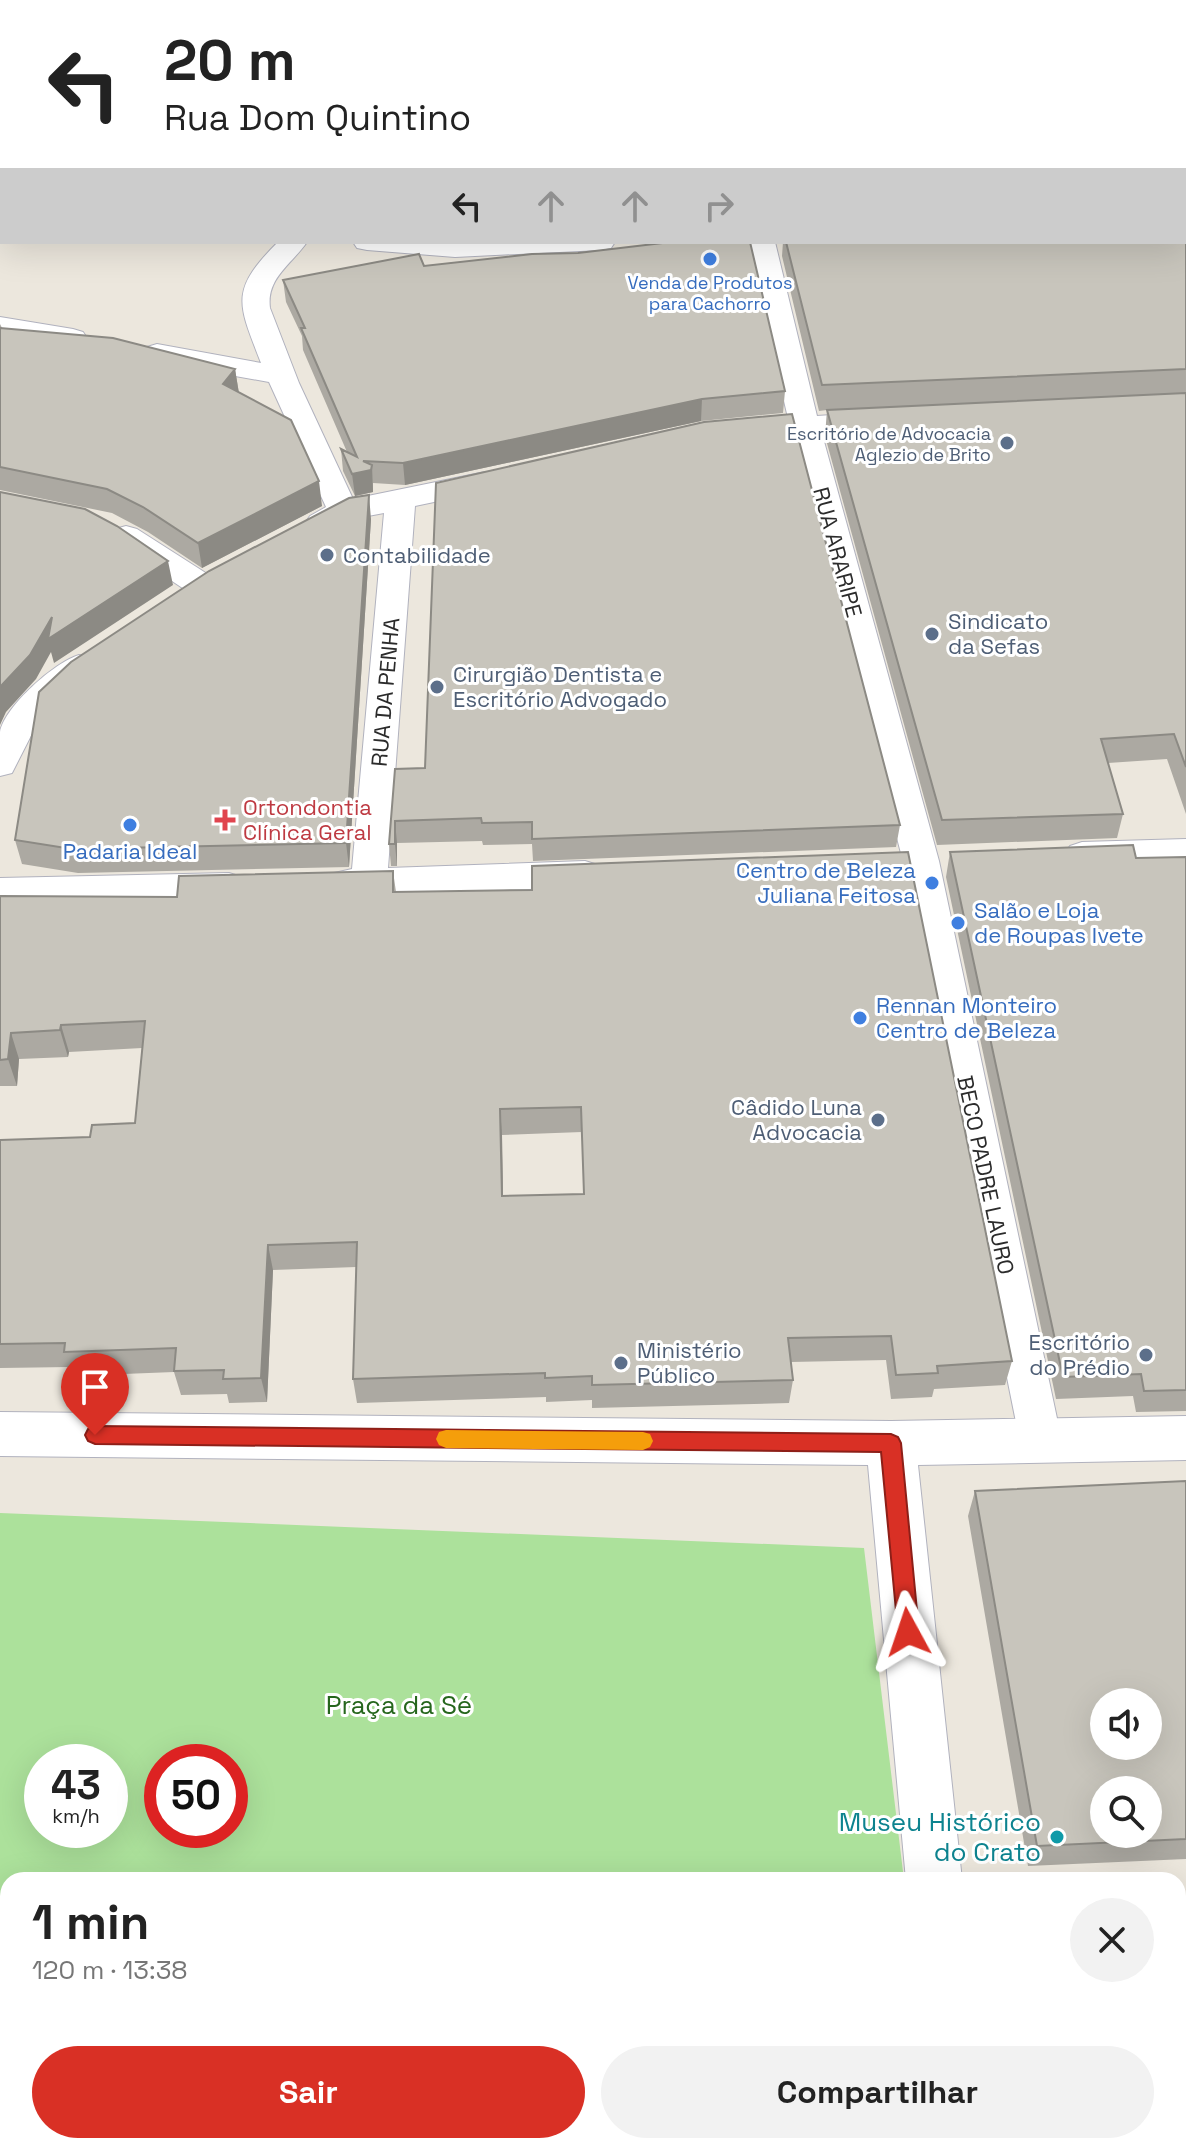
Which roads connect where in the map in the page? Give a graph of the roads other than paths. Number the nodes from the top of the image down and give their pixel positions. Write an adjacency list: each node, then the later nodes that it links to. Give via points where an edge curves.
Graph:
1 (291, 244): 8 (street, via 272,264 255,298)
2 (383, 244): 3 (street, via 492,251)
3 (577, 244)
4 (761, 244): 10 (street, RUA ARARIPE)
5 (0, 326): 6 (street)
6 (94, 342)
7 (125, 347): 8 (street)
8 (281, 375): 14 (street)
9 (899, 419): 10 (street)
10 (804, 424): 11 (street); 22 (street, RUA ARARIPE)
11 (716, 432)
12 (506, 477): 13 (street)
13 (400, 501): 14 (street); 24 (street, RUA DA PENHA)
14 (343, 511): 16 (street)
15 (100, 523): 17 (street)
16 (291, 538)
17 (201, 586)
18 (101, 651): 19 (street, via 63,676 27,711)
19 (0, 764)
20 (1186, 852): 21 (street)
21 (1046, 857)
22 (921, 861): 30 (street, BECO PADRE LAURO)
23 (621, 873): 24 (street)
24 (369, 883): 25 (street)
25 (308, 884)
26 (261, 885): 27 (street)
27 (0, 891)
28 (0, 1434): 31 (main road)
29 (1186, 1438): 30 (main road)
30 (1041, 1442): 31 (main road)
31 (891, 1443): 32 (main road)
32 (933, 1872)

